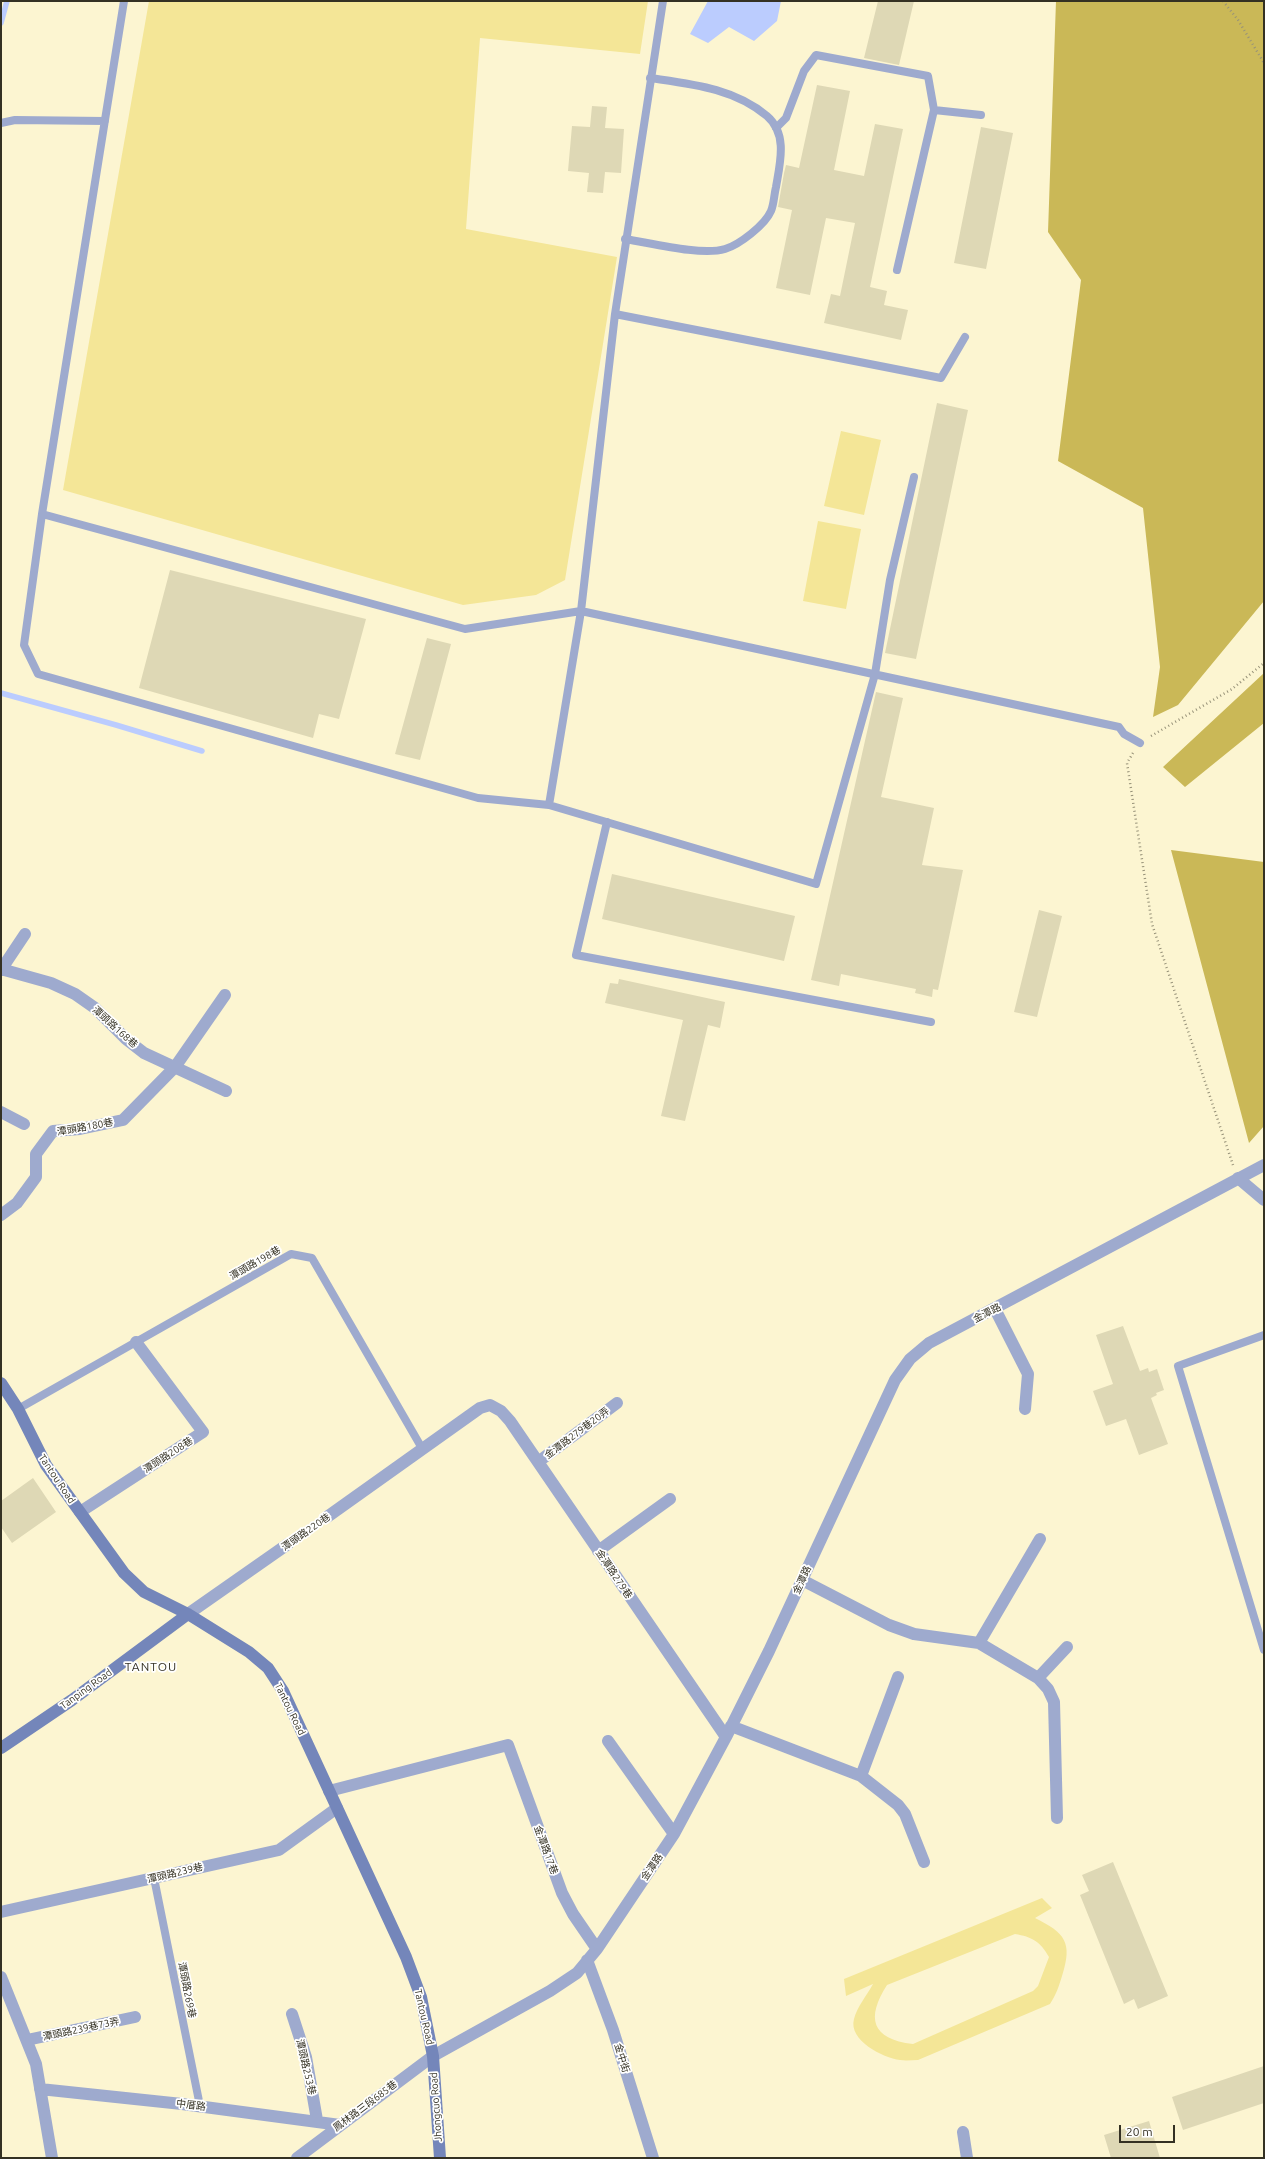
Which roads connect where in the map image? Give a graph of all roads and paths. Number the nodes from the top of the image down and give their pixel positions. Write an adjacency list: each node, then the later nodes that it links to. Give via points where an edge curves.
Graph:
1 (124, 1): 8 (lane)
2 (663, 1): 5 (lane)
3 (1223, 1): 4 (path, via 1238,20)
4 (1264, 63)
5 (650, 78): 10 (lane, via 707,87 730,94 752,104 768,117); 11 (lane)
6 (934, 110): 7 (lane); 10 (lane, via 928,76 816,55 804,71 786,118); 12 (lane)
7 (982, 115)
8 (104, 121): 9 (lane, via 15,120); 16 (lane)
9 (1, 123)
10 (776, 128): 11 (lane, via 781,143 781,162 771,212 751,234 725,249 706,251)
11 (626, 239): 13 (lane)
12 (897, 270)
13 (615, 314): 14 (lane, via 941,378); 17 (lane)
14 (964, 337)
15 (914, 478): 19 (lane, via 890,580)
16 (42, 514): 17 (lane, via 465,629); 21 (lane, via 24,646 38,674 478,798)
17 (581, 611): 19 (lane); 21 (lane)
18 (1264, 663): 20 (path, via 1232,689)
19 (875, 674): 20 (lane, via 1119,727 1124,734); 22 (lane, via 816,884)
20 (1140, 743): 32 (path, via 1127,763 1152,924)
21 (549, 805): 22 (lane)
22 (607, 822): 26 (lane, via 576,955)
23 (25, 934): 24 (street, 潭頭路168巷)
24 (1, 969): 27 (street, 潭頭路168巷, via 51,983 75,994 95,1008 144,1053)
25 (224, 995): 27 (street, 潭頭路180巷)
26 (931, 1022)
27 (175, 1067): 28 (street, 潭頭路168巷); 34 (street, 潭頭路180巷, via 123,1120 80,1129 53,1131 36,1154 36,1178 17,1203)
28 (226, 1091)
29 (1, 1112): 30 (street)
30 (24, 1124)
31 (1264, 1165): 32 (street, 金潭路)
32 (1238, 1178): 33 (street); 35 (street, 金潭路)
33 (1264, 1200)
34 (1, 1215)
35 (995, 1309): 41 (street, via 1028,1374); 51 (street, 金潭路, via 929,1343 910,1359 895,1380)
36 (1264, 1335): 55 (lane, via 1178,1366)
37 (136, 1342): 40 (lane, 潭頭路198巷); 43 (lane, 潭頭路198巷, via 291,1254 312,1258); 46 (street, 潭頭路208巷, via 203,1432)
38 (1, 1383): 40 (street, Tantou Road)
39 (617, 1403): 44 (street, 金潭路279巷20弄)
40 (18, 1409): 46 (street, Tantou Road, via 46,1465)
41 (1025, 1410)
42 (501, 1411): 43 (street, 潭頭路220巷, via 490,1405 480,1408); 44 (street, 金潭路279巷)
43 (423, 1450): 47 (street, 潭頭路220巷)
44 (538, 1462): 50 (street, 金潭路279巷)
45 (670, 1499): 50 (street)
46 (80, 1512): 52 (street, Tantou Road, via 124,1573 144,1592)
47 (328, 1516): 49 (path, 潭頭路220巷)
48 (1040, 1538): 53 (street)
49 (288, 1544): 52 (street, 潭頭路220巷)
50 (598, 1551): 58 (street, 金潭路279巷)
51 (802, 1580): 53 (street, via 889,1625 914,1634); 58 (street, 金潭路)
52 (188, 1614): 60 (street, Tanping Road, via 72,1700); 62 (street, Tantou Road, via 249,1652 268,1668 283,1691)
53 (979, 1643): 57 (street)
54 (1066, 1647): 57 (street)
55 (1264, 1650)
56 (898, 1677): 61 (street)
57 (1038, 1678): 64 (street, via 1048,1689 1054,1702)
58 (729, 1732): 61 (street); 65 (street, 金潭路)
59 (608, 1741): 65 (street)
60 (1, 1748)
61 (861, 1776): 66 (street, via 898,1805 905,1814)
62 (329, 1791): 63 (street, Tantou Road); 69 (street, 金潭路17巷, via 508,1745 562,1893)
63 (337, 1808): 67 (street, 潭頭路239巷, via 279,1850); 76 (street, Tantou Road, via 406,1957 421,1997)
64 (1058, 1818)
65 (674, 1834): 69 (street, 金潭路)
66 (924, 1862)
67 (154, 1878): 68 (street, 潭頭路239巷); 78 (lane, 潭頭路269巷)
68 (1, 1912)
69 (597, 1949): 70 (street, 金潭路)
70 (588, 1960): 76 (street, 金潭路, via 577,1973 550,1991); 85 (street, 金中街)
71 (1, 1977): 72 (street)
72 (5, 1995): 75 (street)
73 (292, 2014): 79 (street, 潭頭路253巷, via 306,2057)
74 (135, 2017): 75 (street, 潭頭路239巷73弄)
75 (27, 2040): 77 (street, via 36,2064)
76 (432, 2056): 80 (street, 鳳林路三段685巷); 84 (street, Jhongcuo Road)
77 (40, 2090): 78 (street, 中厝路); 82 (street)
78 (200, 2106): 79 (street, 中厝路)
79 (317, 2120): 80 (street, 中厝路)
80 (340, 2124): 83 (street, 鳳林路三段685巷)
81 (963, 2132): 86 (street)
82 (52, 2158)
83 (297, 2158)
84 (440, 2158)
85 (653, 2158)
86 (967, 2158)

